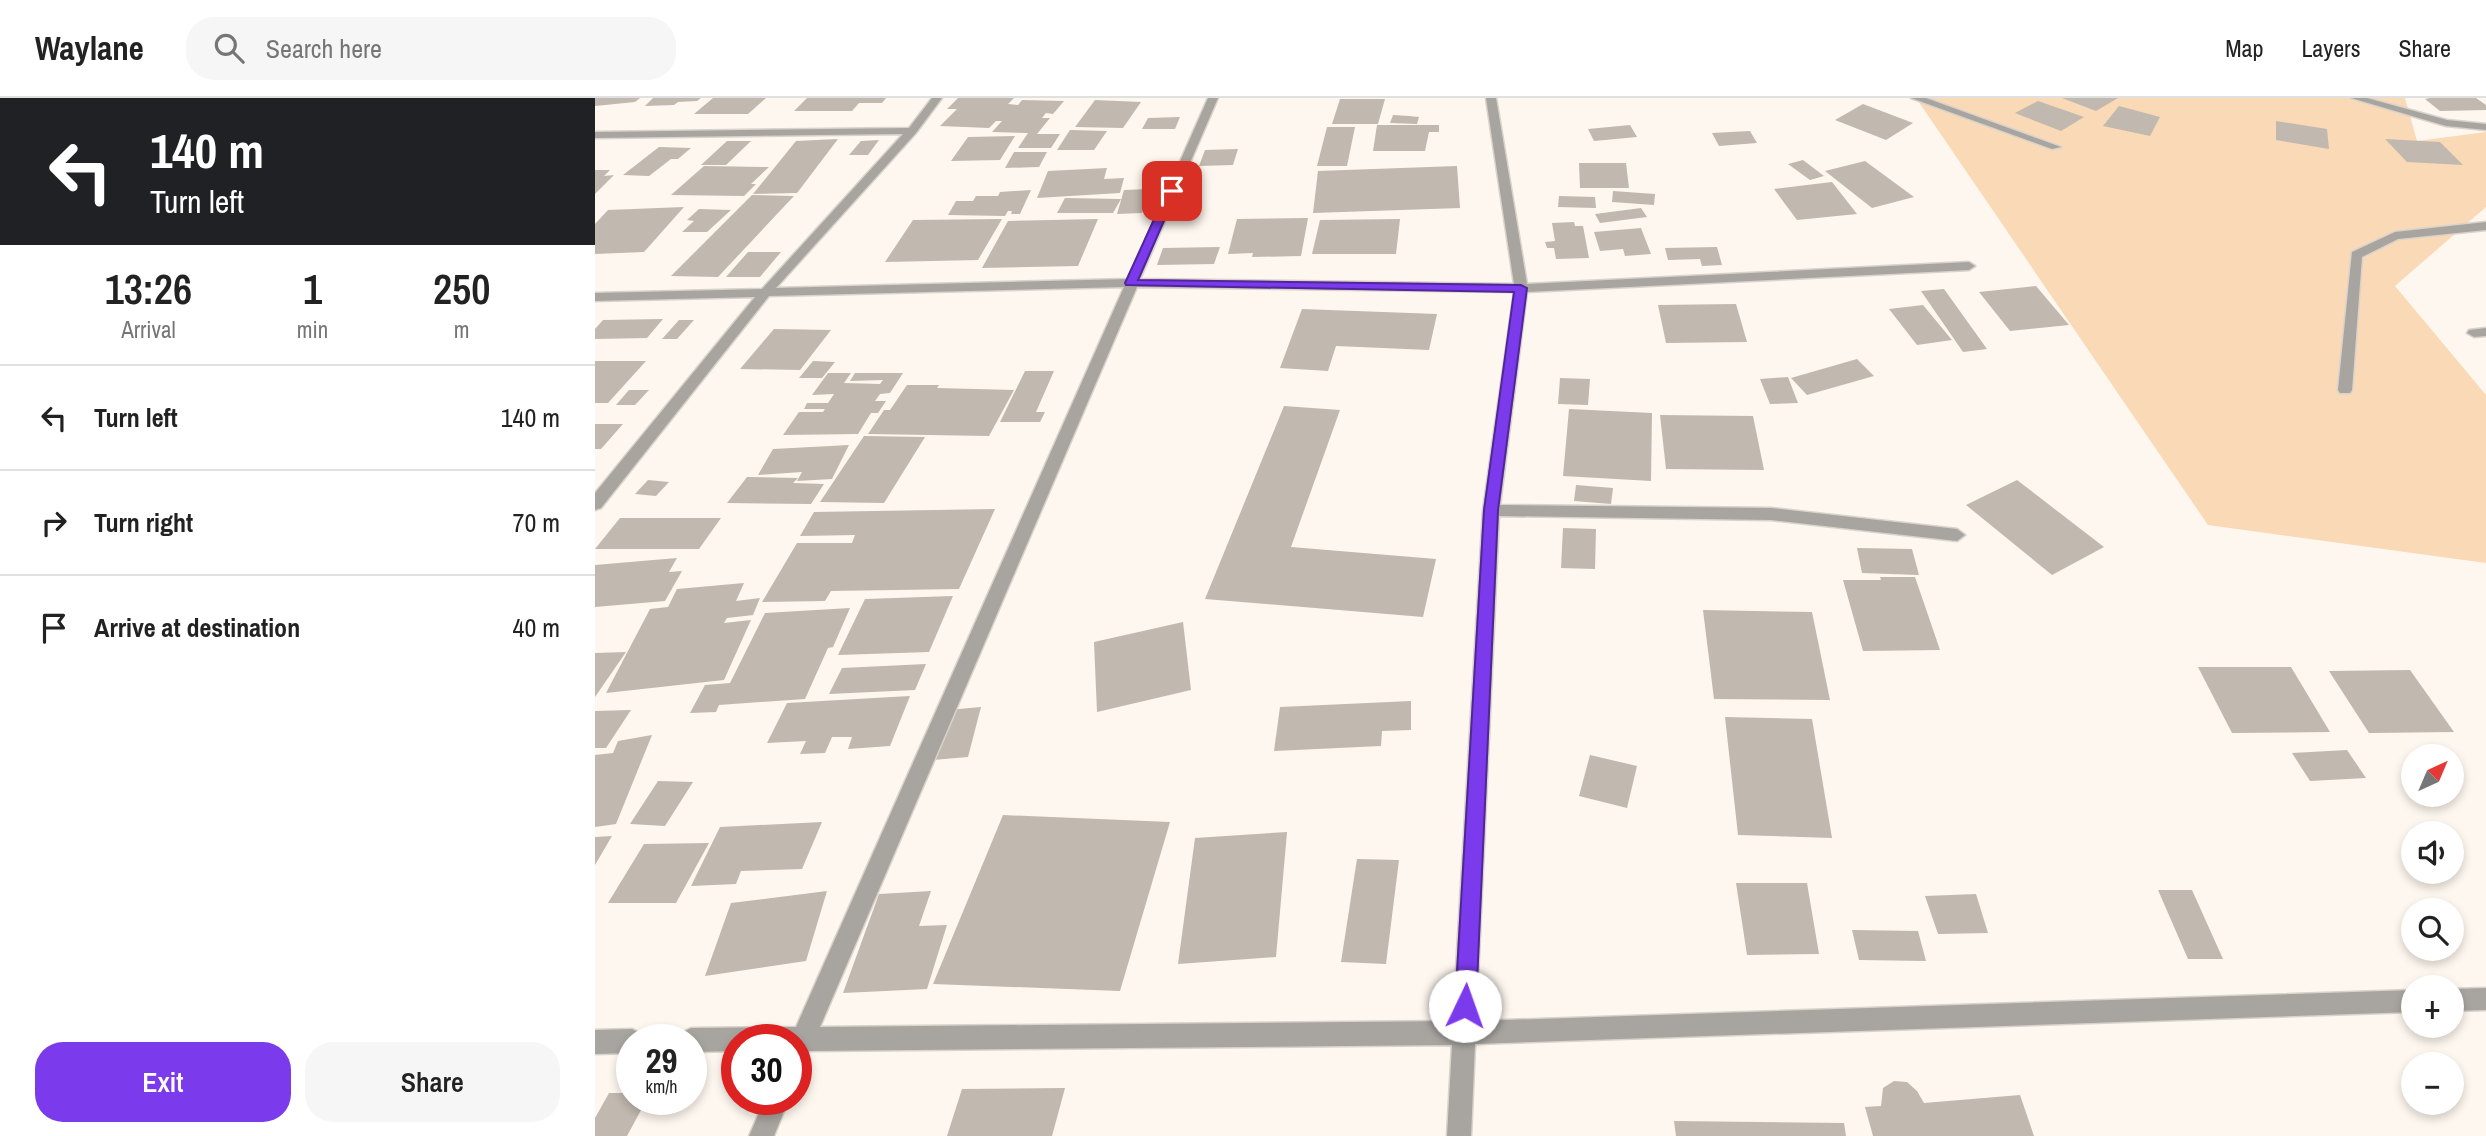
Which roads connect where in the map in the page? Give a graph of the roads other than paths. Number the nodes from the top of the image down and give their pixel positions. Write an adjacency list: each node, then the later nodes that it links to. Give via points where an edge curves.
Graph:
1 (937, 98): 7 (street)
2 (1213, 98): 12 (street)
3 (1491, 98): 13 (street)
4 (1916, 98): 9 (street)
5 (2357, 98): 6 (street, via 2446,123)
6 (2486, 127)
7 (912, 131): 8 (street); 14 (street)
8 (595, 135)
9 (2056, 147)
10 (2486, 226): 16 (street, via 2395,236 2356,254)
11 (1969, 266): 13 (street)
12 (1131, 283): 13 (street); 14 (street); 23 (street)
13 (1521, 288): 18 (street)
14 (764, 295): 15 (street); 17 (street)
15 (595, 297)
16 (2345, 390)
17 (595, 503)
18 (1491, 510): 19 (street, via 1771,514); 24 (street)
19 (1957, 535)
20 (2486, 999): 21 (street)
21 (2464, 1000)
22 (2401, 1001): 24 (street)
23 (810, 1024)
24 (1464, 1033): 27 (street); 30 (street)
25 (616, 1041): 26 (street)
26 (595, 1042)
27 (812, 1046)
28 (770, 1115): 29 (street)
29 (761, 1136)
30 (1459, 1136)

